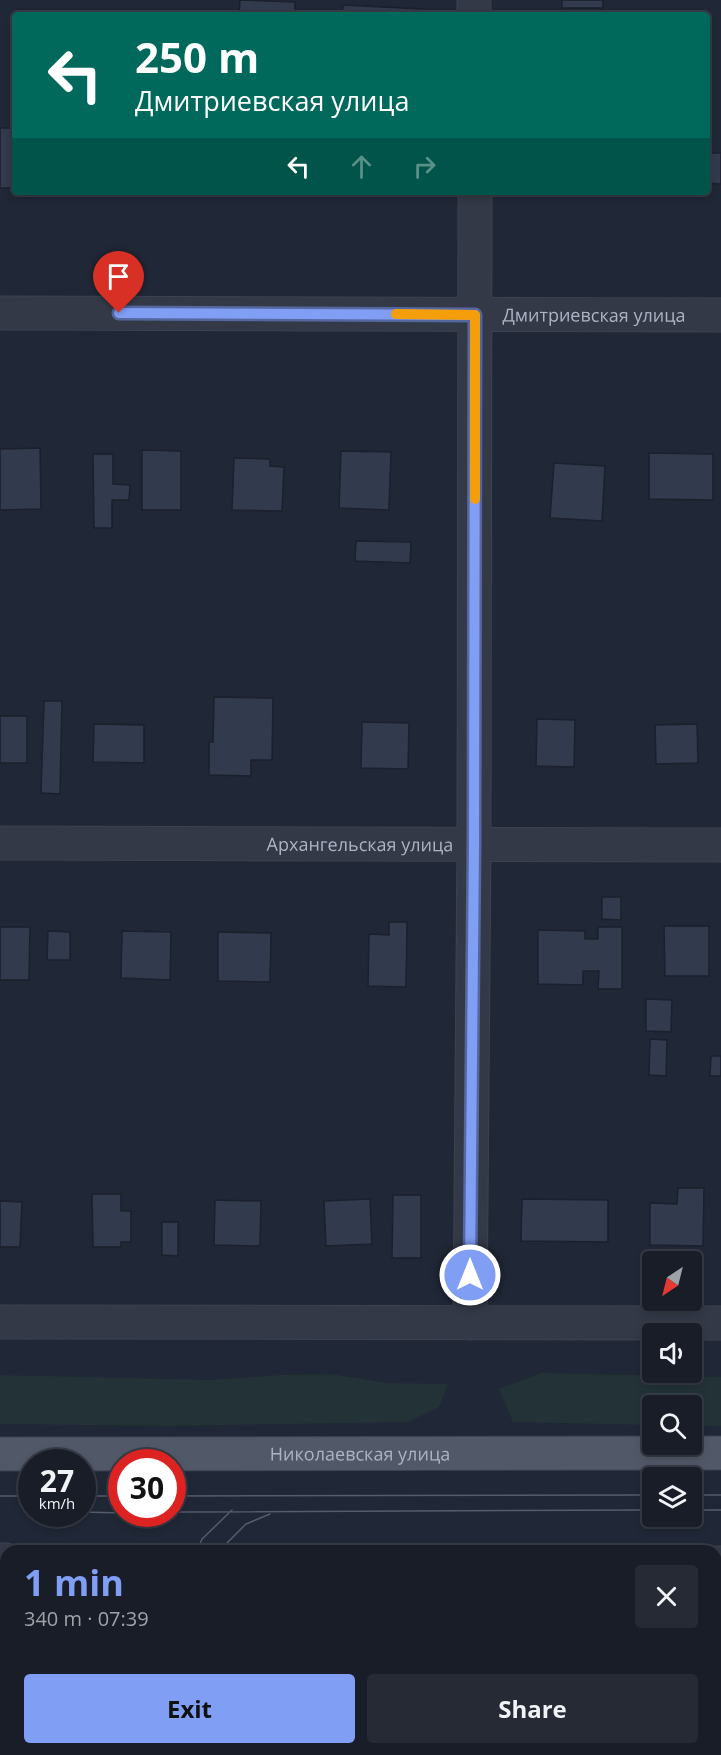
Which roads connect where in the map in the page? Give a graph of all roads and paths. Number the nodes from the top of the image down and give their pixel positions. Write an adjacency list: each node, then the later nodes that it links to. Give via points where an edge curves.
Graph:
1 (475, 195): 3 (street)
2 (0, 313): 3 (street, Дмитриевская улица)
3 (475, 315): 4 (street, Дмитриевская улица); 6 (street)
4 (721, 315)
5 (0, 843): 6 (street, Архангельская улица)
6 (474, 845): 7 (street, Архангельская улица); 9 (street)
7 (721, 845)
8 (0, 1322): 9 (street)
9 (470, 1323): 10 (street)
10 (721, 1323)
11 (721, 1453): 12 (main road, Николаевская улица)
12 (0, 1454)

